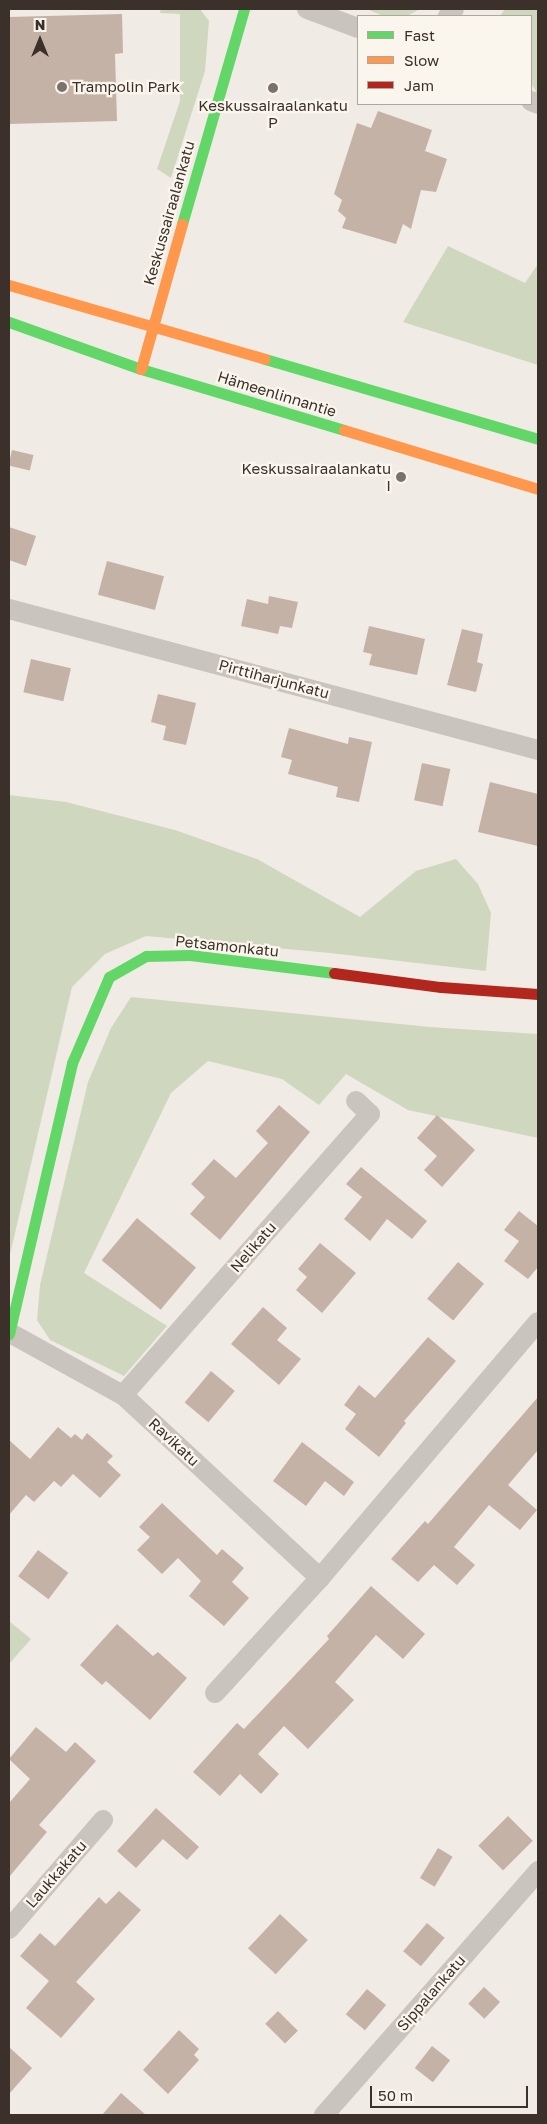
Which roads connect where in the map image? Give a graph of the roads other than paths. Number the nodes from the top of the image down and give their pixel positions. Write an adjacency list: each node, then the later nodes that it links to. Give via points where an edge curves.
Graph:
1 (244, 9): 6 (street, Keskussairaalankatu)
2 (307, 9): 3 (street)
3 (357, 28)
4 (9, 285): 6 (street, Hämeenlinnantie)
5 (9, 322): 7 (street, Hämeenlinnantie)
6 (153, 327): 7 (street, Keskussairaalankatu); 8 (street, Hämeenlinnantie)
7 (141, 369): 9 (street, Hämeenlinnantie)
8 (538, 439)
9 (538, 489)
10 (9, 608): 11 (street, Pirttiharjunkatu)
11 (538, 750)
12 (538, 994): 15 (street, Petsamonkatu, via 441,987 190,955 146,956 109,977 72,1063)
13 (356, 1102): 16 (street, Nelikatu, via 370,1114)
14 (538, 1322): 17 (street)
15 (9, 1333): 16 (street, Ravikatu)
16 (123, 1395): 17 (street, Ravikatu)
17 (320, 1578): 18 (street)
18 (215, 1692)
19 (103, 1820): 21 (street, Laukkakatu)
20 (538, 1871): 22 (street, Sippalankatu)
21 (9, 1929)
22 (324, 2115)

